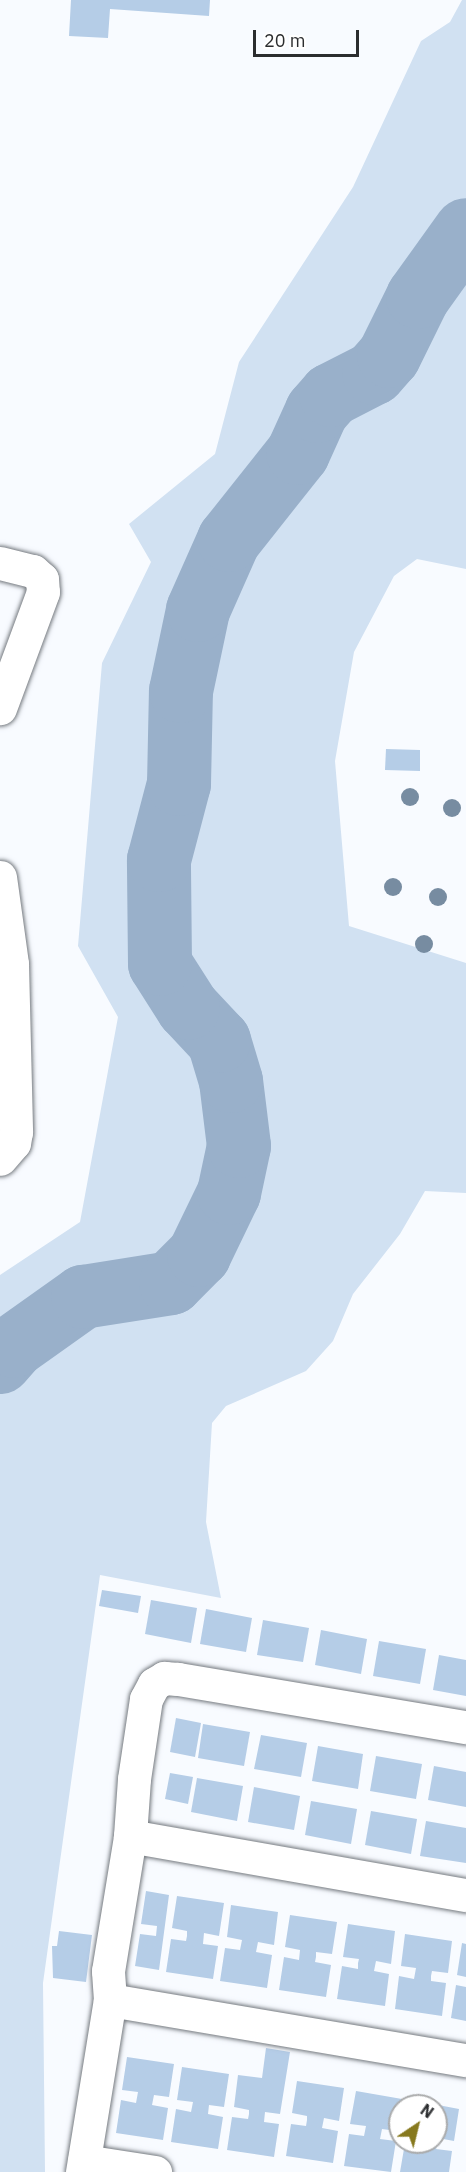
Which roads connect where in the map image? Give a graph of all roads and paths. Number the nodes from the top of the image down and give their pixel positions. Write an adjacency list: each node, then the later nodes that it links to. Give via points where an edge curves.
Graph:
1 (0, 563): 2 (street, via 33,571 42,579 43,592)
2 (0, 708)
3 (0, 877): 4 (street, via 9,913)
4 (7, 1024): 5 (street, via 16,1132 14,1143)
5 (0, 1159)
6 (466, 1727): 7 (street, via 164,1678 154,1684 146,1699)
7 (130, 1836): 8 (street); 9 (street, via 108,1971)
8 (466, 1895)
9 (110, 2000): 10 (street); 11 (street)
10 (466, 2060)
11 (83, 2166): 12 (street)
12 (154, 2172)

